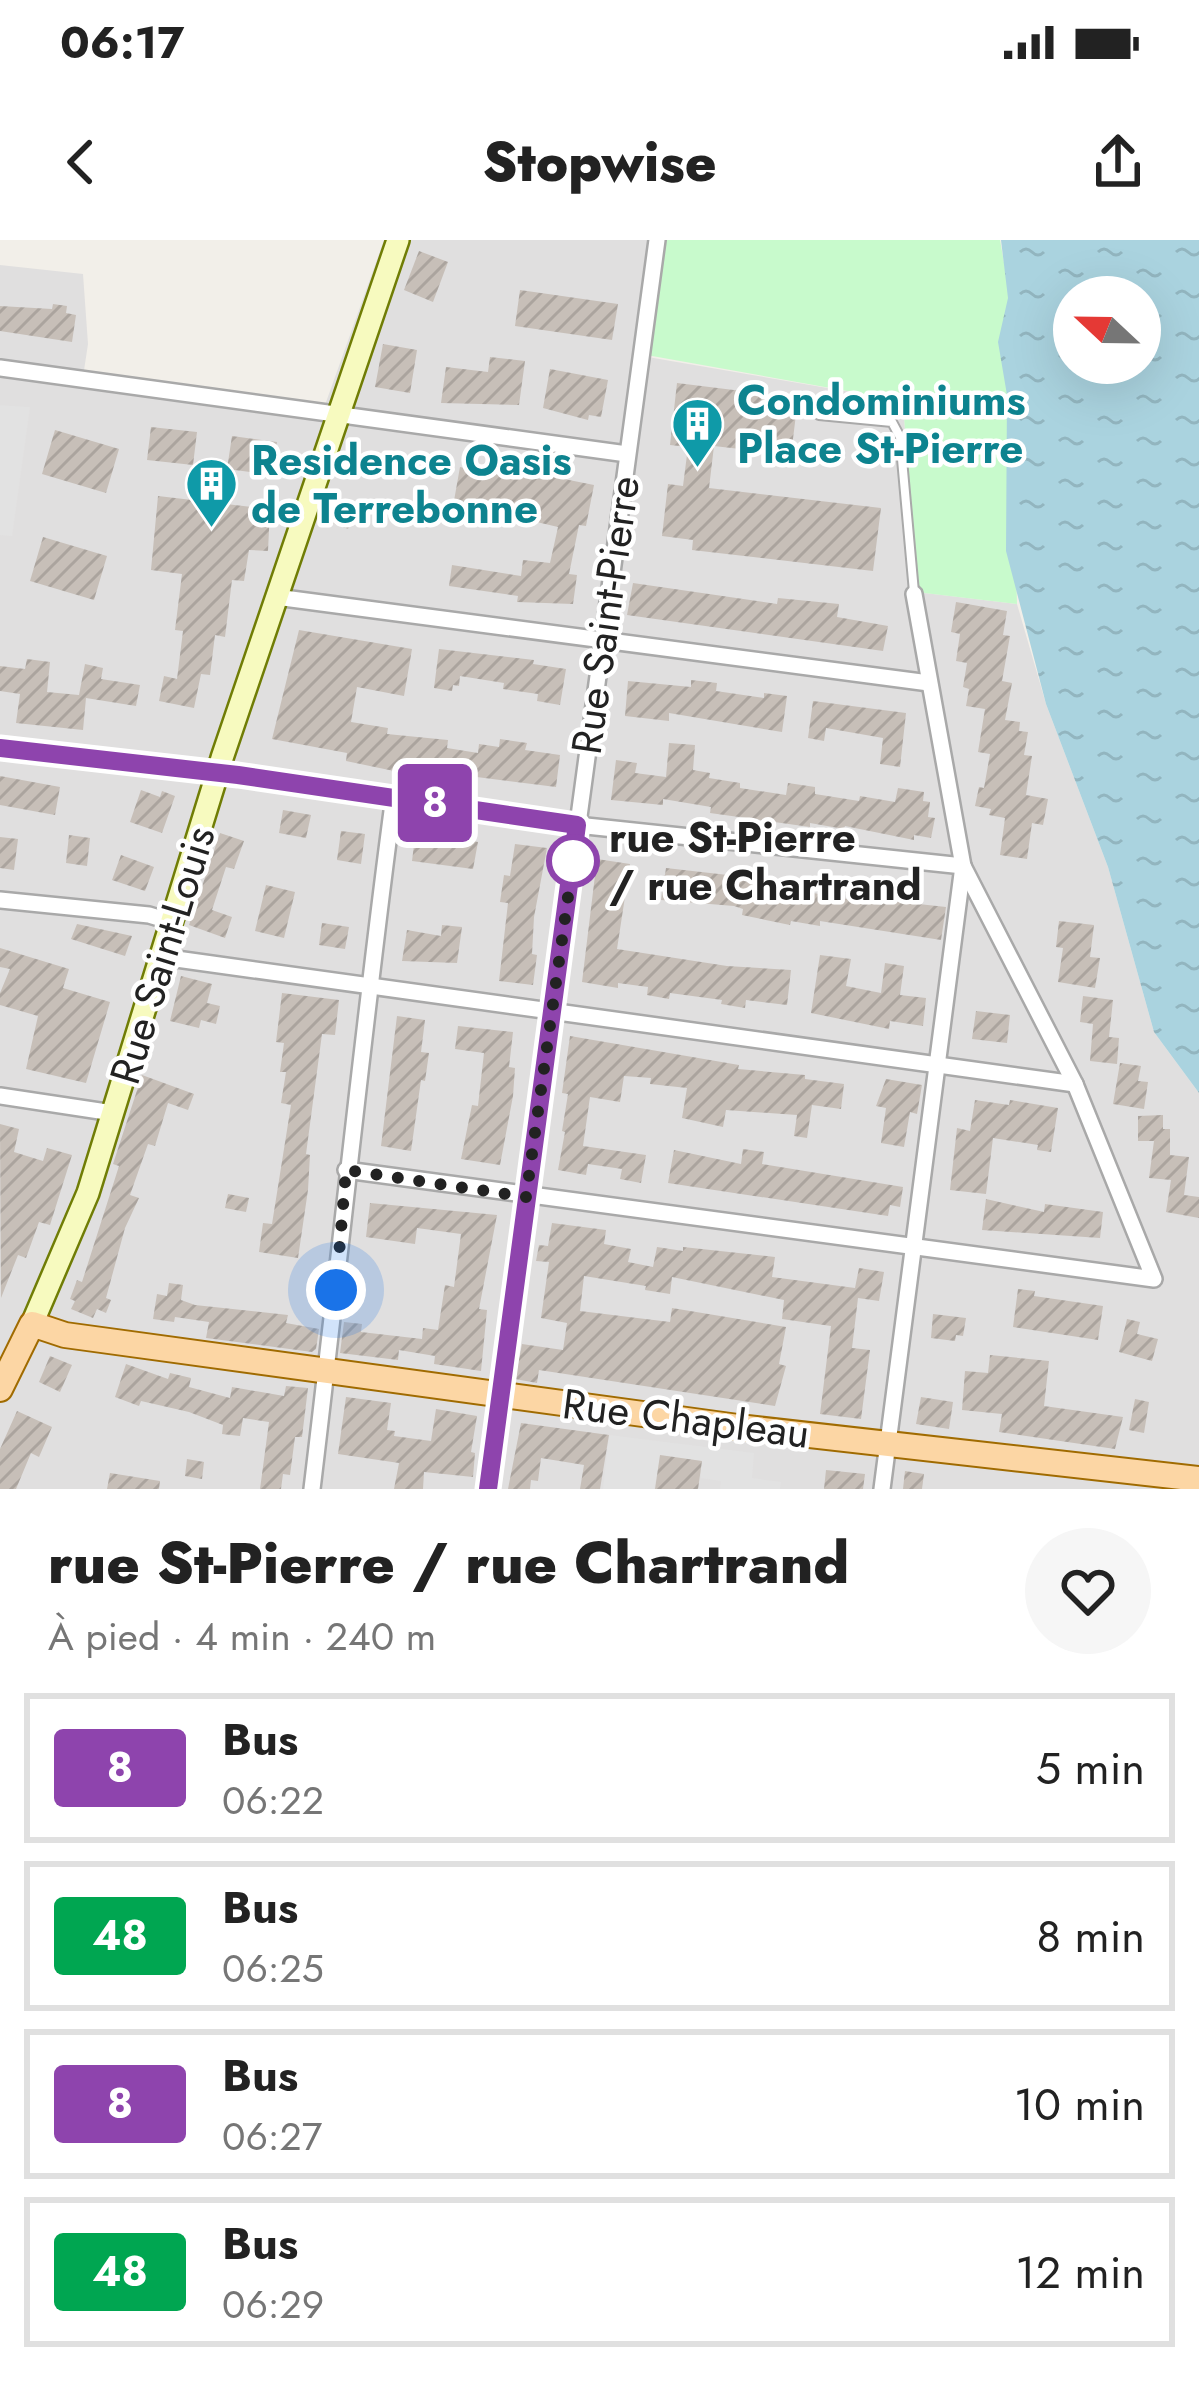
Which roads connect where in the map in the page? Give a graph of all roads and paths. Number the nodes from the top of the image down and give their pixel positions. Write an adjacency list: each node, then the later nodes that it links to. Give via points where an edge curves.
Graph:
1 (398, 240): 4 (main road, Rue Saint-Louis)
2 (657, 240): 6 (street, Rue Saint-Pierre)
3 (0, 368): 4 (street)
4 (341, 414): 6 (street); 8 (main road, Rue Saint-Louis)
5 (819, 415): 7 (lane, via 892,422 900,437)
6 (627, 454): 9 (street, Rue Saint-Pierre)
7 (914, 593): 10 (street)
8 (275, 597): 9 (street); 12 (main road, Rue Saint-Louis)
9 (603, 638): 10 (street); 14 (street, Rue Saint-Pierre)
10 (929, 682): 15 (street)
11 (0, 748): 12 (street)
12 (217, 774): 13 (street); 17 (main road, Rue Saint-Louis)
13 (394, 796): 14 (street); 19 (street)
14 (577, 825): 15 (street); 20 (street, Rue Saint-Pierre)
15 (963, 866): 21 (street); 22 (street)
16 (0, 900): 17 (street)
17 (172, 922): 18 (main road, Rue Saint-Louis)
18 (162, 957): 19 (street); 24 (main road, Rue Saint-Louis)
19 (369, 984): 20 (street); 25 (street)
20 (554, 1010): 21 (street); 26 (street, Rue Saint-Pierre)
21 (940, 1064): 22 (street); 27 (street)
22 (1075, 1084): 27 (street, via 1154,1279)
23 (0, 1096): 24 (street)
24 (113, 1112): 28 (main road, Rue Saint-Louis)
25 (346, 1170): 26 (street); 29 (street)
26 (526, 1197): 27 (street); 31 (street, Rue Saint-Pierre)
27 (914, 1247): 32 (street)
28 (32, 1324): 29 (main road, Rue Chapleau); 30 (main road, Rue Saint-Louis)
29 (326, 1369): 31 (main road, Rue Chapleau); 34 (street)
30 (0, 1389)
31 (498, 1394): 32 (main road, Rue Chapleau); 35 (street, Rue Saint-Pierre)
32 (887, 1442): 33 (main road, Rue Chapleau); 36 (street)
33 (1199, 1479)
34 (312, 1489)
35 (488, 1489)
36 (882, 1489)

